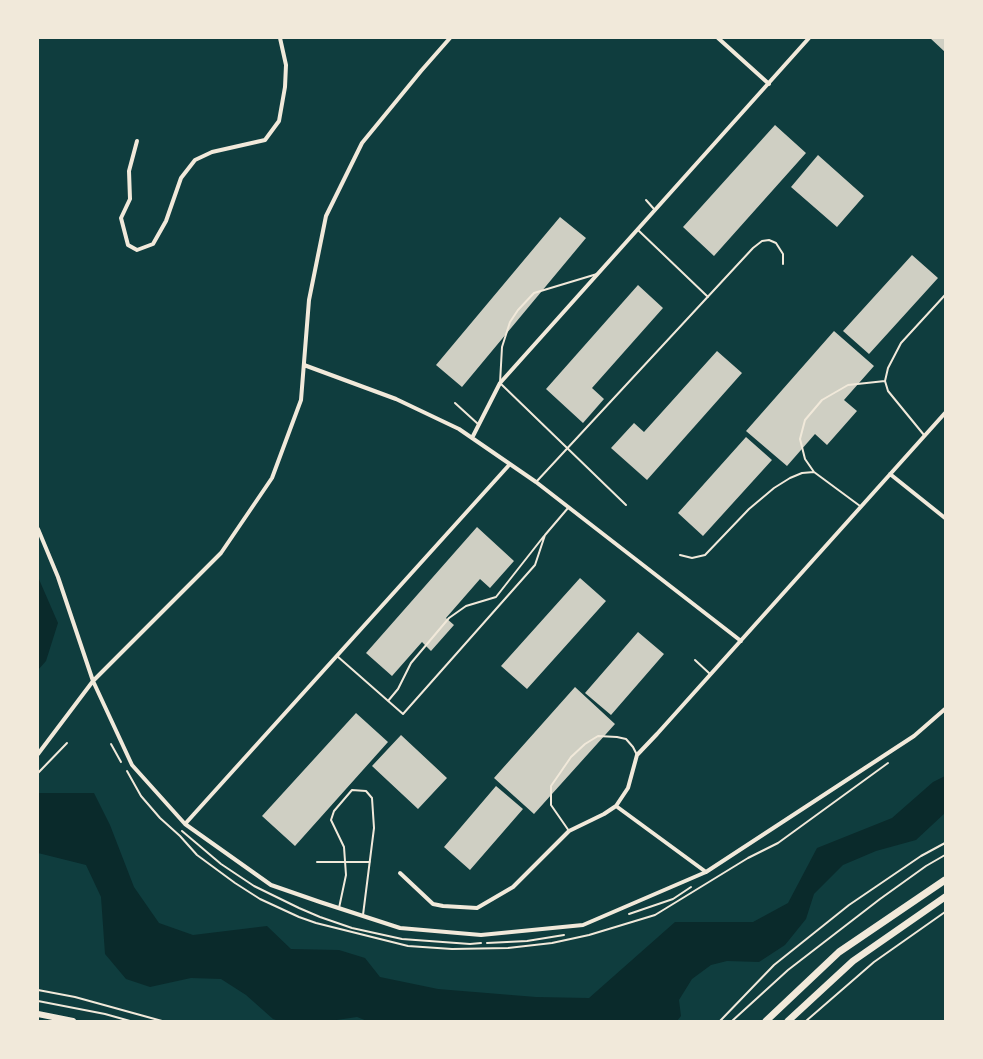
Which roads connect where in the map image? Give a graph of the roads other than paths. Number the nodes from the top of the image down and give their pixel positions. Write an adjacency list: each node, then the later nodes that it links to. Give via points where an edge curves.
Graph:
1 (280, 38): 6 (street, via 286,65 279,121 265,140 212,152 196,160 181,178 166,221 153,244 137,250 128,244 120,218 130,199 129,171)
2 (450, 38): 14 (street, via 362,143 326,216 309,300)
3 (718, 38): 5 (street)
4 (809, 38): 5 (street)
5 (769, 84): 8 (street)
6 (137, 141)
7 (646, 200): 8 (lane)
8 (655, 210): 9 (street)
9 (638, 230): 11 (street); 13 (lane)
10 (783, 264): 13 (lane, via 783,254 776,243 762,241)
11 (598, 273): 16 (street); 16 (lane, via 534,293 518,310 510,322 502,347)
12 (945, 295): 15 (lane, via 901,343 888,368)
13 (708, 297): 22 (lane)
14 (304, 364): 21 (street, via 396,399); 38 (street, via 302,400 272,478 221,553)
15 (885, 381): 20 (lane, via 888,391); 24 (lane, via 848,385 822,400 805,420 800,439 805,459)
16 (500, 383): 19 (street); 22 (lane)
17 (455, 403): 19 (lane)
18 (945, 413): 20 (street)
19 (479, 425): 21 (street)
20 (925, 436): 25 (street)
21 (472, 438): 23 (street)
22 (568, 448): 26 (lane); 27 (lane)
23 (510, 464): 26 (street); 35 (street)
24 (814, 472): 28 (lane); 33 (lane, via 802,473 774,488 749,509 705,555 692,558)
25 (890, 474): 28 (street); 30 (street)
26 (536, 482): 29 (street)
27 (626, 505)
28 (861, 507): 34 (street)
29 (568, 508): 32 (lane); 34 (street)
30 (945, 518)
31 (38, 529): 38 (street, via 58,577)
32 (545, 535): 39 (lane, via 496,597 466,606 449,618 411,663 398,689); 39 (lane, via 536,565 403,714)
33 (680, 555)
34 (741, 641): 37 (street)
35 (337, 656): 39 (lane); 44 (street)
36 (695, 660): 37 (lane)
37 (711, 674): 42 (street)
38 (93, 681): 41 (street); 44 (street, via 132,765)
39 (388, 701)
40 (945, 709): 49 (street, via 914,736)
41 (38, 754)
42 (637, 754): 43 (street, via 628,788); 45 (lane, via 626,739 617,736 598,736 571,757 551,786 550,805)
43 (616, 806): 45 (street); 49 (street)
44 (184, 824): 53 (street, via 271,885)
45 (569, 831): 50 (street, via 513,887 477,908 433,904)
46 (318, 862): 47 (lane)
47 (345, 862): 48 (lane); 48 (lane, via 344,847 331,820 334,811 352,790 366,790 372,798 374,828); 53 (lane, via 346,876)
48 (370, 862): 54 (lane)
49 (706, 872): 54 (street, via 583,926 481,935 400,928)
50 (400, 873)
51 (945, 880): 57 (main road, via 839,952)
52 (945, 897): 58 (main road, via 853,961)
53 (339, 908): 54 (street)
54 (363, 916)
55 (38, 1014): 56 (main road)
56 (73, 1021)
57 (766, 1021)
58 (788, 1021)

